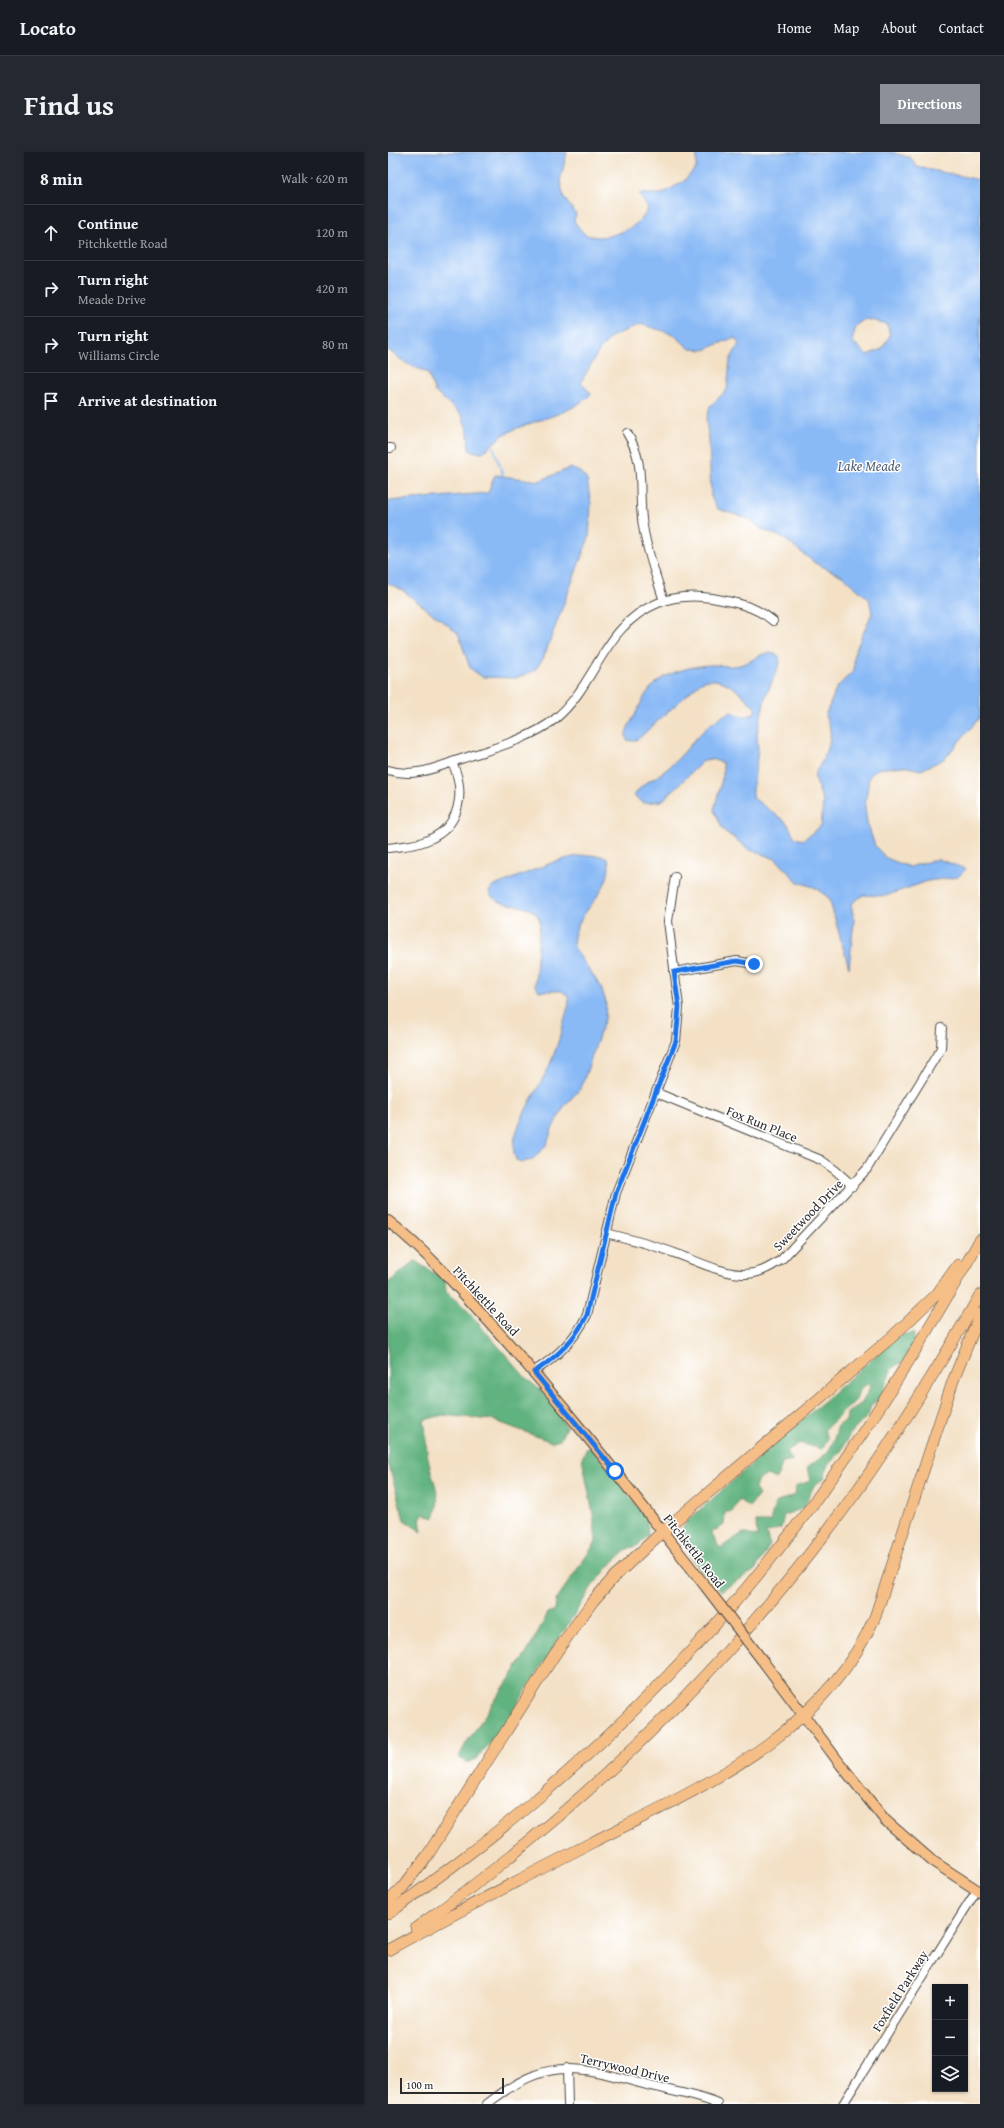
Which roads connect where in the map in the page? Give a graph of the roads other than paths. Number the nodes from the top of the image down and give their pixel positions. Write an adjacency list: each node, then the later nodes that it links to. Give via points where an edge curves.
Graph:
1 (627, 433): 2 (street, via 639,460 644,530)
2 (664, 601): 3 (street, via 691,596 723,600 758,610); 4 (street, via 639,613 622,627 574,699 555,719 534,732)
3 (773, 621)
4 (452, 762): 5 (street, via 414,774); 6 (street, via 461,790 458,810 451,824 427,841)
5 (388, 770)
6 (388, 848)
7 (675, 877): 9 (street, via 668,921)
8 (754, 964): 9 (street, via 737,961)
9 (674, 972): 11 (street, via 679,1026 672,1056)
10 (942, 1028): 12 (street, Sweetwood Drive, via 941,1048 867,1169)
11 (657, 1093): 12 (street, Fox Run Place, via 821,1160); 14 (street, via 616,1193)
12 (852, 1186): 14 (street, Sweetwood Drive, via 781,1260 769,1268 754,1273 724,1271 636,1240)
13 (388, 1221): 19 (main road, Pitchkettle Road, via 456,1286)
14 (606, 1233): 19 (street, via 589,1308 581,1326 568,1344)
15 (980, 1234): 20 (highway, via 937,1294 918,1313)
16 (980, 1240): 24 (highway, via 900,1378 800,1521 756,1576 658,1684 577,1763 488,1839)
17 (980, 1296): 25 (highway, via 915,1405 860,1487 786,1584 712,1668 625,1756 546,1827)
18 (980, 1314): 21 (highway, via 953,1381 875,1616 859,1650 845,1670)
19 (534, 1372): 20 (main road, Pitchkettle Road)
20 (662, 1532): 21 (main road, Pitchkettle Road, bridge); 23 (highway, via 614,1577 576,1624 427,1856)
21 (804, 1716): 22 (main road, Pitchkettle Road, via 885,1820 916,1848); 25 (highway, via 718,1777)
22 (979, 1891): 30 (street, Foxfield Parkway)
23 (388, 1902)
24 (388, 1914)
25 (388, 1949)
26 (567, 2068): 27 (street, Terrywood Drive, via 528,2077); 28 (street); 29 (street, Terrywood Drive, via 597,2072)
27 (487, 2104)
28 (568, 2104)
29 (718, 2104)
30 (843, 2104)

